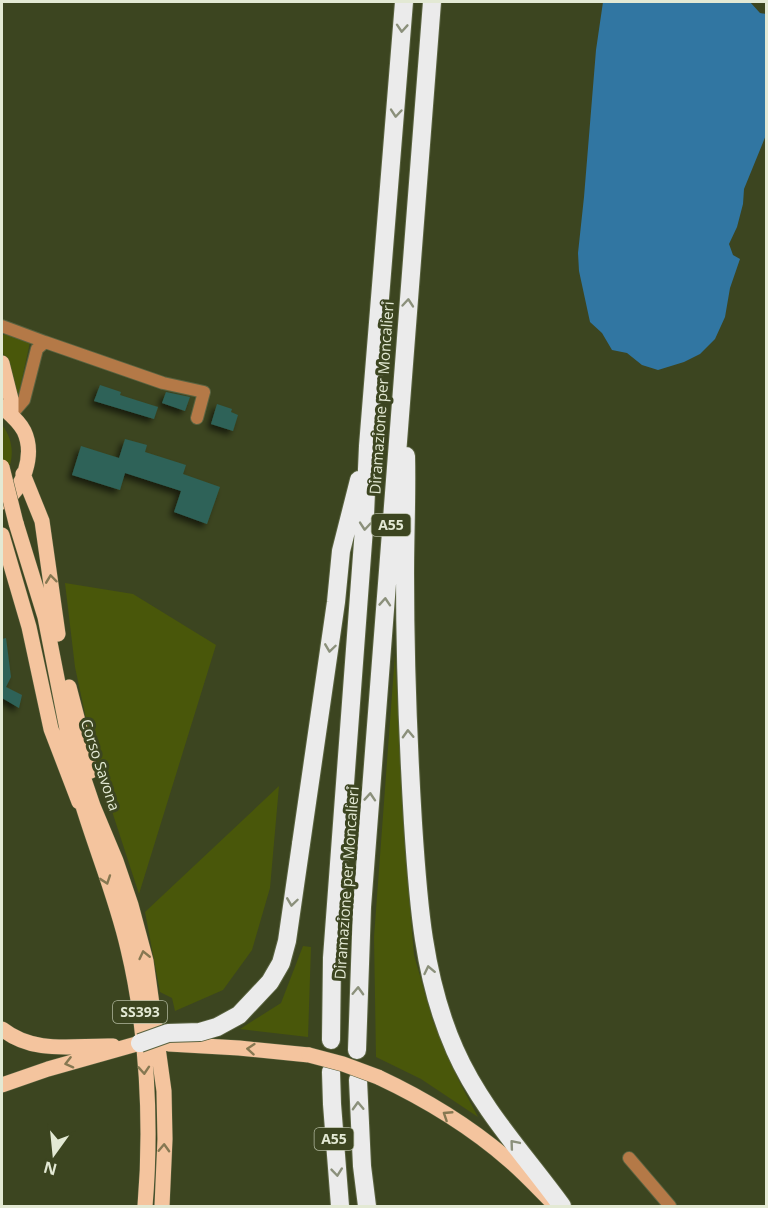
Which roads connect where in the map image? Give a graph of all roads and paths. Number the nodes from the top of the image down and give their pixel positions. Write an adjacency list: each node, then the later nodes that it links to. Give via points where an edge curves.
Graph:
1 (404, 2): 9 (highway, Diramazione per Moncalieri / A55, one-way to 9)
2 (432, 2): 5 (highway, Diramazione per Moncalieri / A55, one-way to 2)
3 (2, 326): 4 (street)
4 (45, 342): 7 (street, via 37,349 24,400); 8 (street, via 163,383 204,392)
5 (405, 344): 19 (highway, Diramazione per Moncalieri / A55, one-way to 5, via 362,907); 29 (highway, one-way to 5, via 490,1114 470,1080 443,1022 428,964 408,738)
6 (2, 363): 7 (main road, via 11,399)
7 (6, 411): 11 (main road, via 24,431 28,463)
8 (196, 418)
9 (368, 446): 17 (highway, Diramazione per Moncalieri / A55, one-way to 17, via 332,958); 18 (highway, one-way to 18, bridge, via 341,551 284,953 264,990 239,1015 200,1032 168,1033)
10 (2, 467): 14 (main road, Corso Savona / SS393, bridge)
11 (23, 474): 13 (main road, via 18,487); 15 (main road, one-way to 11, via 62,660 42,521)
12 (2, 495): 14 (main road, Corso Savona / SS393)
13 (2, 502)
14 (9, 528): 15 (main road, Corso Savona / SS393, via 45,617 67,729); 24 (main road, Corso Savona / SS393, one-way to 24, via 38,625 60,726 128,948 141,1014 147,1129)
15 (116, 861): 25 (main road, Corso Savona / SS393, one-way to 15, via 164,1091 154,1013 146,961)
16 (2, 1029): 18 (main road, via 44,1047)
17 (331, 1040)
18 (133, 1044): 22 (main road, one-way to 22); 28 (main road, one-way to 18, bridge, via 485,1141 433,1106 378,1077 309,1055)
19 (357, 1050)
20 (331, 1072): 26 (highway, A55, one-way to 26)
21 (358, 1080): 27 (highway, A55, one-way to 21)
22 (2, 1084)
23 (629, 1158): 30 (street)
24 (145, 1206)
25 (162, 1206)
26 (340, 1206)
27 (367, 1206)
28 (556, 1206)
29 (562, 1206)
30 (670, 1206)

